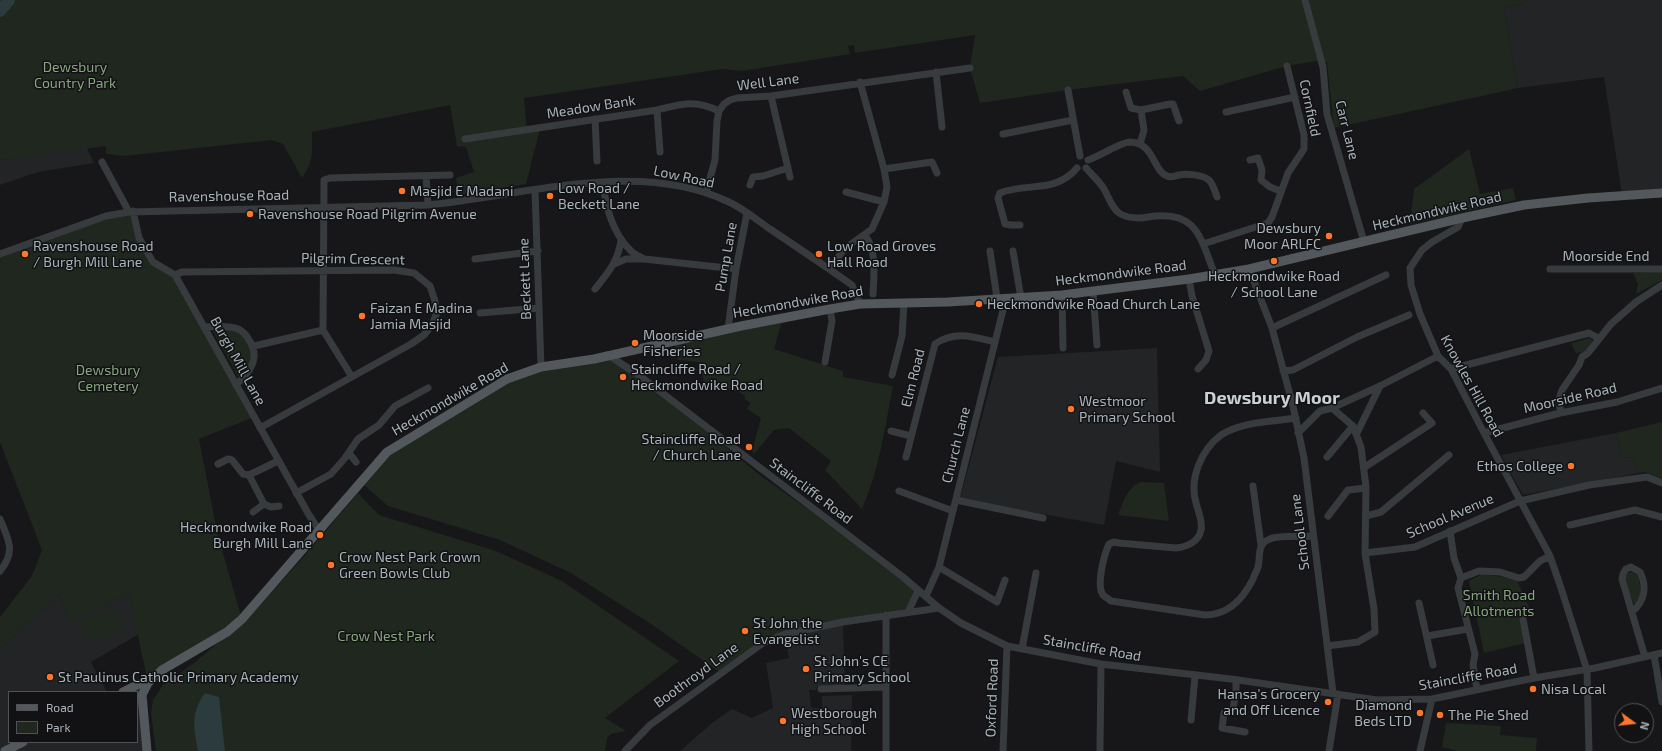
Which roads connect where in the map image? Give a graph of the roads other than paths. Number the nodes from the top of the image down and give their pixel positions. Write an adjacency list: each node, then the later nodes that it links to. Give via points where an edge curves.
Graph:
1 (1305, 0): 53 (street, Carr Lane, via 1323,67 1327,114)
2 (1287, 66): 9 (street, Cornfield)
3 (970, 68): 4 (street, Well Lane)
4 (936, 72): 5 (street, Well Lane); 17 (street)
5 (860, 82): 8 (street, Well Lane); 30 (street)
6 (1068, 90): 15 (street)
7 (1126, 92): 11 (street, via 1131,108)
8 (771, 96): 12 (street, Well Lane, via 738,98 724,104); 27 (street)
9 (1295, 97): 13 (street); 38 (street, Cornfield, via 1304,135 1304,149)
10 (657, 110): 12 (street, Meadow Bank, via 687,103 702,104); 14 (street, Meadow Bank); 21 (street)
11 (1141, 110): 16 (street, via 1173,104); 20 (street, via 1144,130)
12 (719, 111): 40 (street, via 715,160)
13 (1226, 112)
14 (595, 119): 19 (street, Meadow Bank); 25 (street)
15 (1073, 120): 18 (street); 22 (street)
16 (1179, 121)
17 (942, 127)
18 (1003, 134)
19 (465, 139)
20 (1140, 144): 23 (street, via 1123,143); 42 (street, via 1146,148 1166,176 1184,174 1205,178 1212,184)
21 (660, 152)
22 (1080, 156): 23 (street); 28 (street, via 1075,161)
23 (1088, 160): 29 (street)
24 (1250, 160): 38 (street, via 1258,158 1262,170 1261,180)
25 (597, 161)
26 (102, 162): 47 (street)
27 (788, 168): 34 (street); 36 (street, via 753,177)
28 (1077, 168): 29 (street); 50 (street, via 1064,180 1053,185 1018,188 1000,193 998,198 1005,224)
29 (1086, 168): 54 (street, via 1104,189 1109,202 1119,213 1142,219 1174,216 1185,220 1191,224)
30 (884, 169): 31 (street, via 932,162); 44 (street)
31 (937, 172)
32 (450, 175): 33 (street)
33 (426, 176): 45 (street); 46 (street, via 330,178 324,180)
34 (790, 176)
35 (603, 182): 37 (street, Low Road); 40 (street, Low Road, via 666,184); 52 (street, via 605,202)
36 (750, 185)
37 (535, 190): 43 (street, Low Road); 55 (street, Beckett Lane)
38 (1280, 191): 54 (street, Cornfield, via 1268,222)
39 (846, 192): 44 (street)
40 (706, 193): 48 (street, Low Road, via 730,202)
41 (1662, 193): 49 (main road, Heckmondwike Road, via 1524,205)
42 (1217, 197)
43 (465, 201): 45 (street, Ravenshouse Road)
44 (884, 202): 51 (street, via 872,229)
45 (428, 205): 46 (street, Ravenshouse Road)
46 (323, 207): 47 (street, Ravenshouse Road); 67 (street)
47 (131, 211): 58 (street, Ravenshouse Road, via 106,216); 68 (street, via 139,238 153,262)
48 (747, 213): 62 (street, Pump Lane); 63 (street, Low Road)
49 (1462, 218): 53 (main road, Heckmondwike Road); 95 (street, Knowles Hill Road, via 1458,227 1422,250 1410,268 1411,285 1420,314)
50 (1020, 225)
51 (865, 235): 63 (street, via 844,249); 75 (street, via 872,251)
52 (621, 239): 60 (street, via 631,252); 61 (street)
53 (1364, 242): 64 (main road, Heckmondwike Road)
54 (1203, 244): 69 (street)
55 (538, 251): 59 (street); 81 (street, Beckett Lane)
56 (990, 251): 77 (street)
57 (1013, 251): 78 (street)
58 (0, 254)
59 (475, 259)
60 (644, 259): 61 (street, via 626,259); 62 (street)
61 (614, 264): 73 (street)
62 (736, 269): 86 (street, Pump Lane)
63 (830, 269): 80 (street, Low Road, via 852,285)
64 (1249, 269): 69 (main road, Heckmondwike Road); 87 (street, School Lane)
65 (1550, 269): 66 (street, Moorside End)
66 (1662, 269)
67 (323, 271): 68 (street, Pilgrim Crescent, via 182,272); 88 (street); 102 (street, Pilgrim Crescent, via 394,270 414,273 430,286 435,301 436,315 424,335)
68 (175, 275): 85 (street, Burgh Mill Lane)
69 (1215, 275): 71 (main road, Heckmondwike Road)
70 (1386, 275): 87 (street)
71 (1189, 279): 74 (main road, Heckmondwike Road); 98 (street, via 1209,352)
72 (1662, 285): 89 (street, via 1625,312)
73 (596, 289)
74 (1093, 292): 76 (main road, Heckmondwike Road); 91 (street)
75 (873, 294)
76 (1062, 296): 78 (main road, Heckmondwike Road); 93 (street)
77 (1001, 298): 78 (main road, Heckmondwike Road); 79 (main road, Heckmondwike Road); 90 (street, Church Lane)
78 (1021, 298)
79 (904, 303): 80 (main road, Heckmondwike Road); 101 (street, via 902,336)
80 (860, 304): 82 (main road, Heckmondwike Road)
81 (539, 308): 83 (street); 97 (street, Beckett Lane)
82 (830, 309): 86 (main road, Heckmondwike Road); 96 (street, via 832,321)
83 (480, 313)
84 (1409, 315): 100 (street, via 1357,337 1294,370)
85 (204, 327): 92 (street, via 238,329); 103 (street, Burgh Mill Lane)
86 (728, 328): 94 (main road, Heckmondwike Road)
87 (1272, 328): 100 (street, School Lane)
88 (323, 330): 92 (street); 102 (street)
89 (1598, 338): 99 (street, via 1589,333); 109 (street, via 1588,353 1582,357 1562,390)
90 (995, 342): 117 (street, Elm Road, via 959,335 945,337 935,344); 132 (street, Church Lane)
91 (1097, 345)
92 (254, 346): 103 (street, via 254,360 248,373)
93 (1063, 348)
94 (608, 355): 97 (main road, Heckmondwike Road); 155 (street, Staincliffe Road, via 640,376)
95 (1438, 356): 99 (street, Knowles Hill Road); 104 (street)
96 (825, 362)
97 (541, 367): 144 (main road, Heckmondwike Road, via 507,379 387,452)
98 (1198, 369)
99 (1451, 369): 116 (street, Knowles Hill Road)
100 (1283, 371): 110 (street, School Lane)
101 (892, 375)
102 (352, 377): 112 (street, Pilgrim Crescent)
103 (236, 385): 112 (street, Burgh Mill Lane)
104 (1380, 386): 107 (street); 115 (street)
105 (428, 388): 118 (street, via 395,406 379,426 358,440)
106 (1662, 388): 109 (street, Moorside Road, via 1617,402)
107 (1332, 408): 111 (street); 114 (street, via 1320,411)
108 (1423, 413): 125 (street, via 1432,423)
109 (1560, 413): 116 (street, Moorside Road)
110 (1296, 418): 114 (street, School Lane); 147 (street, via 1237,427 1209,446 1198,466 1194,485 1202,529 1198,539 1184,547 1176,548 1109,544 1101,571 1100,588 1103,595 1111,601 1216,615 1239,602 1249,588 1258,567)
111 (1353, 426): 115 (street); 121 (street)
112 (260, 428): 122 (street, Burgh Mill Lane)
113 (891, 431): 117 (street)
114 (1298, 433): 146 (street, School Lane, via 1307,479)
115 (1357, 433): 125 (street)
116 (1484, 433): 133 (street, Knowles Hill Road)
117 (911, 436): 120 (street, Elm Road)
118 (349, 453): 123 (street); 131 (street, via 331,474)
119 (1449, 455): 139 (street, via 1381,512)
120 (906, 457)
121 (1327, 457)
122 (278, 461): 126 (street); 131 (street, Burgh Mill Lane)
123 (356, 462)
124 (218, 464): 126 (street, via 228,459 232,460 243,474)
125 (1365, 467): 129 (street)
126 (249, 475): 134 (street)
127 (1662, 483): 133 (street, School Avenue, via 1647,477 1589,485)
128 (1252, 486): 147 (street)
129 (1366, 488): 138 (street, via 1348,490); 139 (street)
130 (899, 491): 136 (street)
131 (296, 493): 144 (street, Burgh Mill Lane)
132 (956, 500): 136 (street, Church Lane); 141 (street)
133 (1520, 500): 145 (street, School Avenue); 149 (street, Knowles Hill Road)
134 (264, 504): 135 (street); 137 (street)
135 (278, 506)
136 (953, 511): 150 (street, Church Lane)
137 (253, 512)
138 (1328, 516)
139 (1366, 516): 148 (street)
140 (1662, 517): 143 (street, via 1635,510)
141 (1043, 518)
142 (0, 519): 151 (street, via 10,544 10,554)
143 (1570, 524)
144 (319, 530): 177 (main road, Heckmondwike Road, via 242,619 227,632 162,670)
145 (1450, 531): 148 (street, School Avenue, via 1415,547); 153 (street, via 1454,558)
146 (1313, 536): 147 (street, via 1270,538); 166 (street, School Lane)
147 (1261, 544)
148 (1365, 553): 166 (street, via 1375,632 1358,642)
149 (1550, 556): 153 (street, via 1519,578 1500,572 1479,571); 173 (street, Knowles Hill Road)
150 (939, 567): 154 (street, via 997,602); 156 (street, Church Lane)
151 (0, 571)
152 (1036, 573): 167 (street)
153 (1461, 578): 163 (street, via 1458,588)
154 (1006, 580)
155 (918, 591): 156 (street, Staincliffe Road); 160 (street)
156 (926, 596): 158 (street, Staincliffe Road)
157 (1419, 603): 164 (street)
158 (939, 608): 160 (street, Boothroyd Lane); 165 (street, Staincliffe Road, via 961,623)
159 (1633, 611): 159 (street, via 1622,579 1626,569 1631,567 1640,572 1644,596 1640,605); 170 (street)
160 (908, 612): 161 (street, Boothroyd Lane)
161 (886, 615): 178 (street); 190 (street, Boothroyd Lane, via 785,634 763,642 665,713)
162 (1523, 620): 175 (street)
163 (1468, 629): 164 (street); 180 (street, via 1475,654 1473,665)
164 (1427, 636): 172 (street)
165 (1007, 646): 167 (street, Staincliffe Road); 192 (street, Oxford Road)
166 (1327, 646): 182 (street, School Lane)
167 (1022, 649): 171 (street, Staincliffe Road)
168 (1662, 654): 169 (street, Staincliffe Road)
169 (1654, 655): 170 (street, Staincliffe Road); 184 (street)
170 (1645, 657): 173 (street, Staincliffe Road)
171 (1101, 664): 174 (street, Staincliffe Road); 193 (street)
172 (1433, 665)
173 (1587, 670): 175 (street, Staincliffe Road); 196 (street, Knowles Hill Road)
174 (1195, 676): 176 (street, Staincliffe Road); 185 (street)
175 (1534, 678): 180 (street, Staincliffe Road)
176 (1236, 680): 182 (street, Staincliffe Road); 186 (street, via 1233,709 1224,713 1222,728)
177 (148, 683): 181 (main road, via 139,684); 189 (main road, via 142,695)
178 (886, 687): 179 (street); 191 (street)
179 (821, 688)
180 (1477, 690): 183 (street, Staincliffe Road)
181 (125, 691)
182 (1335, 693): 183 (street, Staincliffe Road, via 1377,700); 194 (street, School Lane)
183 (1432, 699): 195 (street)
184 (1662, 702)
185 (1191, 720)
186 (1245, 732)
187 (21, 743): 188 (main road)
188 (5, 751)
189 (147, 751)
190 (625, 751)
191 (886, 751)
192 (1003, 751)
193 (1100, 751)
194 (1329, 751)
195 (1420, 751)
196 (1589, 751)

